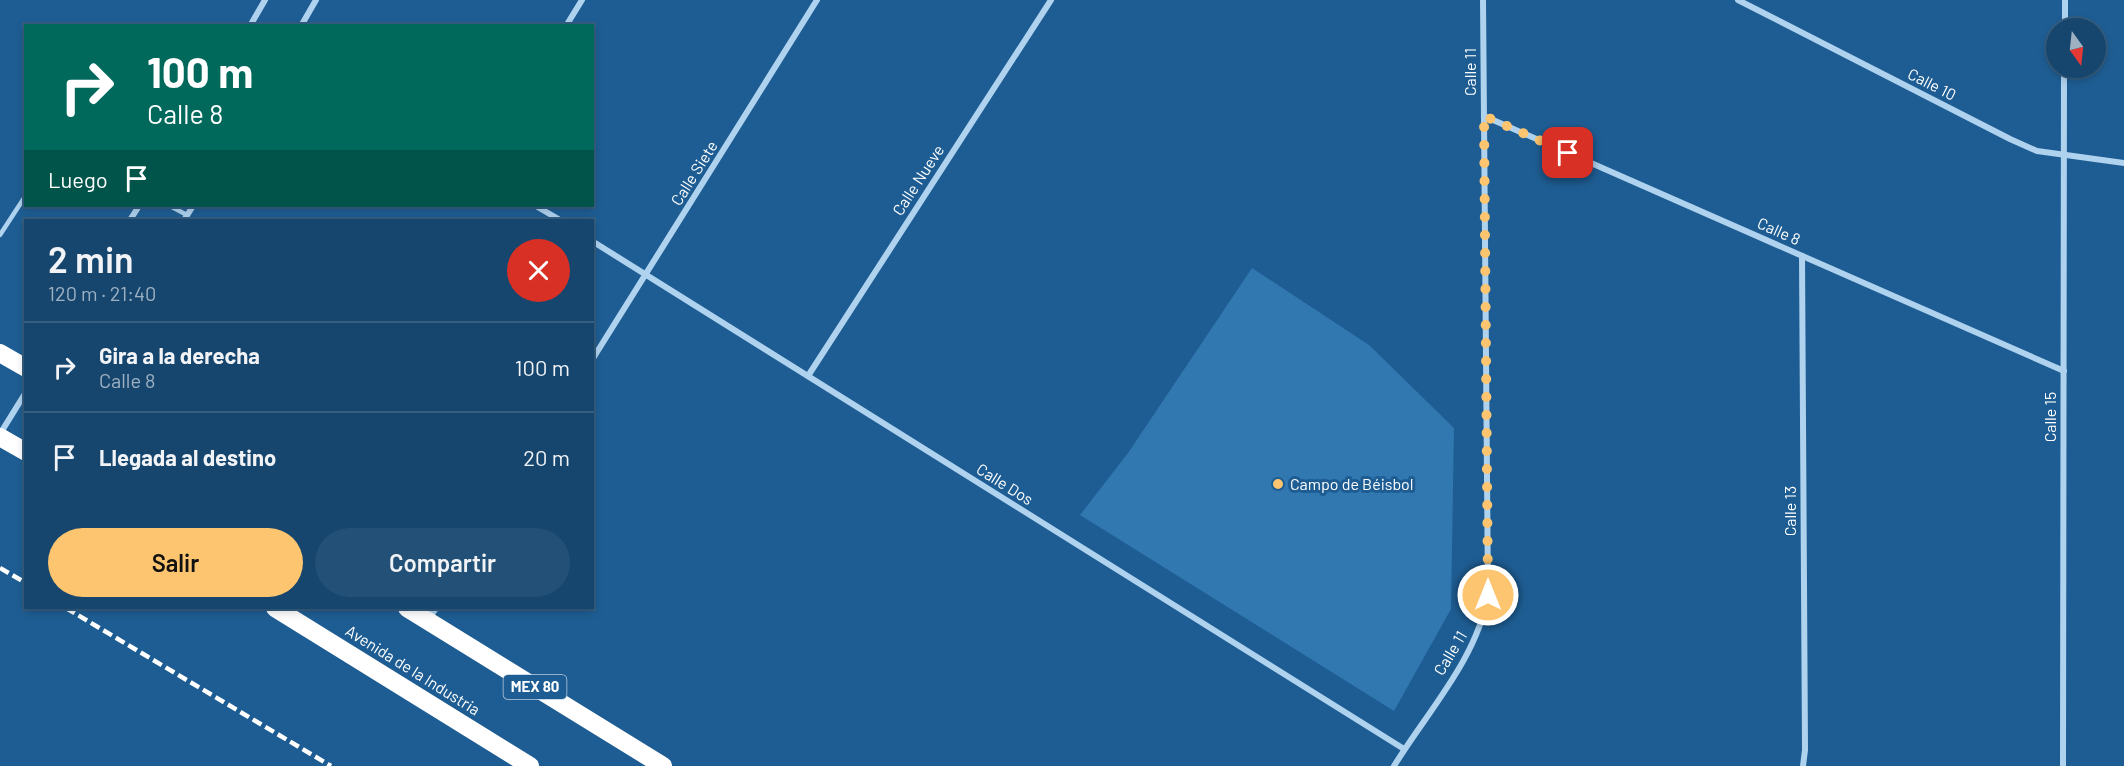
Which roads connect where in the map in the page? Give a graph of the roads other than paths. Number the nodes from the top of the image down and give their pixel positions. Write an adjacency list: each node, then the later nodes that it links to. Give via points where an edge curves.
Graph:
1 (265, 0): 10 (street)
2 (316, 0): 11 (street)
3 (582, 0): 12 (street)
4 (817, 0): 25 (street, Calle Siete)
5 (1051, 0): 30 (street, Calle Nueve)
6 (1483, 0): 14 (street, Calle 11)
7 (1738, 0): 15 (street, Calle 10, via 2010,139 2037,151)
8 (2065, 0): 9 (street)
9 (2065, 18)
10 (251, 24)
11 (302, 24)
12 (567, 24)
13 (2064, 78): 15 (street, Calle 15)
14 (1484, 116): 24 (street, Calle 8); 37 (street, Calle 11, via 1488,595 1483,621 1471,647)
15 (2063, 155): 16 (street, Calle 10); 29 (street, Calle 15)
16 (2124, 163)
17 (24, 198): 22 (lane)
18 (171, 207): 20 (lane)
19 (538, 207): 21 (street)
20 (185, 218)
21 (558, 219)
22 (0, 235)
23 (594, 242): 25 (street, Calle Dos)
24 (1802, 256): 29 (street, Calle 8); 41 (street, Calle 13)
25 (646, 274): 27 (street, Calle Siete); 30 (street, Calle Dos)
26 (0, 352): 28 (highway)
27 (594, 357)
28 (24, 367)
29 (2064, 371): 42 (street, Calle 15)
30 (808, 376): 37 (street, Calle Dos)
31 (24, 395): 32 (street)
32 (0, 435): 33 (highway)
33 (24, 451)
34 (277, 609): 38 (highway, Avenida de la Industria)
35 (411, 609): 36 (highway, MEX 80)
36 (432, 614): 39 (highway, MEX 80)
37 (1404, 749): 40 (street, Calle 11)
38 (527, 765)
39 (663, 766)
40 (1394, 766)
41 (1803, 766)
42 (2063, 766)

